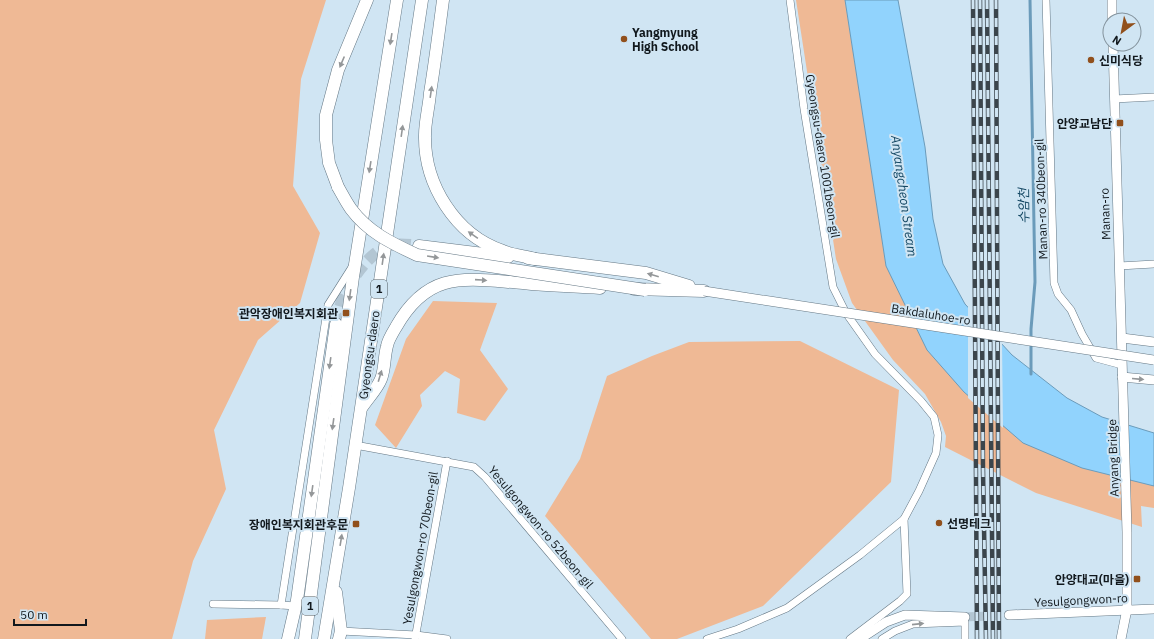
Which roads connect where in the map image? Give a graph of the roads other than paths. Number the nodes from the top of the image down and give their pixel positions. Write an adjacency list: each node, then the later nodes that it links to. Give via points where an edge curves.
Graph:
1 (368, 0): 17 (main road, one-way to 17, bridge, via 338,70 326,115 329,163 350,208 365,225 388,242 417,255)
2 (397, 0): 14 (main road, 1, one-way to 14)
3 (422, 0): 26 (main road, Gyeongsu-daero / 1, one-way to 3)
4 (443, 0): 13 (main road, one-way to 4, via 502,251 466,230 440,198 431,176 425,135)
5 (790, 0): 29 (street, Gyeongsu-daero 1001beon-gil, via 804,108 833,287 846,313 875,354 934,418 938,435 936,453)
6 (1046, 0): 23 (street, Manan-ro 340beon-gil, via 1054,283 1096,358)
7 (1112, 0): 8 (street)
8 (1112, 12)
9 (1113, 52): 11 (street, Manan-ro)
10 (1154, 97): 11 (street)
11 (1114, 98): 16 (street, Manan-ro)
12 (419, 246): 13 (main road)
13 (535, 259): 18 (main road, one-way to 13, via 646,274)
14 (355, 261): 30 (main road, 1, one-way to 30); 34 (street, via 328,305)
15 (1154, 264): 16 (street)
16 (1119, 266): 20 (street, Manan-ro)
17 (645, 290): 18 (main road); 26 (main road, one-way to 17, bridge, via 381,379 387,344 396,327 409,307 425,292 439,285 454,280 475,279)
18 (704, 290): 22 (street, Bakdaluhoe-ro, bridge)
19 (336, 324): 32 (main road, one-way to 32)
20 (1122, 338): 21 (street); 23 (street, Manan-ro)
21 (1154, 342)
22 (1154, 360)
23 (1122, 365): 24 (street, Manan-ro)
24 (1122, 380): 25 (street, one-way to 25); 35 (street, Anyang Bridge)
25 (1154, 380)
26 (361, 410): 27 (main road, Gyeongsu-daero / 1)
27 (355, 445): 28 (street, Yesulgongwon-ro 52beon-gil); 31 (main road, Gyeongsu-daero / 1, one-way to 27)
28 (447, 461): 40 (street, Yesulgongwon-ro 70beon-gil); 45 (street, Yesulgongwon-ro 52beon-gil, via 479,470)
29 (904, 519): 46 (street, via 860,555 787,608); 47 (street, via 907,594)
30 (313, 572): 32 (main road); 42 (main road, 1)
31 (334, 578): 39 (main road); 43 (main road, Gyeongsu-daero / 1)
32 (297, 603): 34 (street); 41 (main road)
33 (212, 604): 34 (street)
34 (281, 605)
35 (1127, 609): 36 (street, Yesulgongwon-ro); 37 (street, Yesulgongwon-ro); 51 (street)
36 (1154, 609)
37 (1009, 615)
38 (965, 617): 48 (street, via 905,615 886,622)
39 (340, 635): 40 (street)
40 (416, 637): 44 (street)
41 (288, 639)
42 (305, 639)
43 (324, 639)
44 (447, 639)
45 (622, 639)
46 (707, 639)
47 (850, 639)
48 (860, 639)
49 (882, 639): 50 (street, one-way to 50, via 914,624 966,622)
50 (966, 639)
51 (1121, 639)

